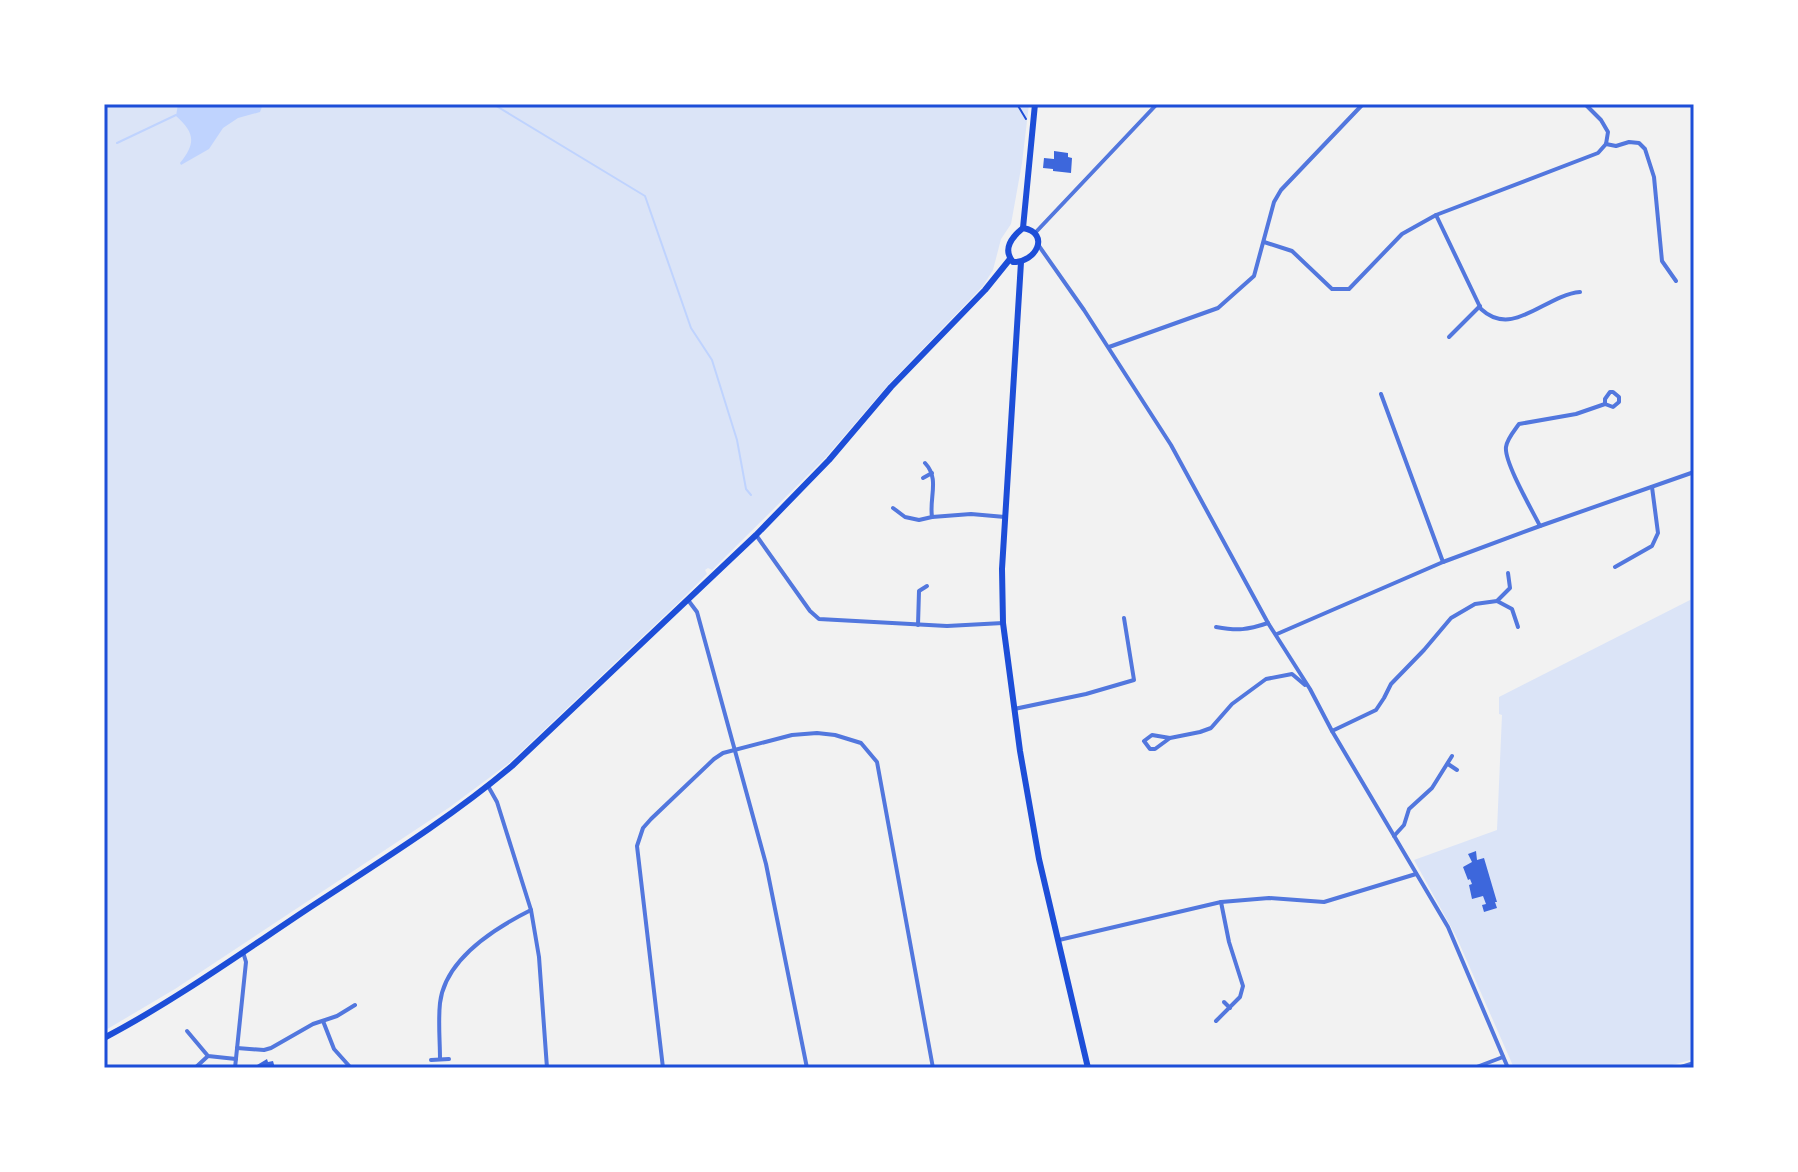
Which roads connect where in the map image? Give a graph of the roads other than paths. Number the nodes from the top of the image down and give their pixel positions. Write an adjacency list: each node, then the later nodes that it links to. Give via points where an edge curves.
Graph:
1 (1035, 104): 7 (main road)
2 (1157, 104): 8 (street)
3 (1363, 104): 9 (street, via 1281,190)
4 (1585, 104): 5 (street, via 1608,132)
5 (1606, 144): 6 (street, via 1598,153); 13 (street, via 1639,143 1645,149 1654,177 1662,261)
6 (1436, 215): 9 (street, via 1402,234 1349,289 1332,289 1292,251); 15 (street)
7 (1023, 228): 8 (main road); 11 (main road, via 1009,245)
8 (1035, 233): 10 (main road)
9 (1264, 242): 17 (street, via 1254,276 1218,308)
10 (1038, 245): 12 (main road); 17 (street)
11 (1010, 259): 12 (main road); 31 (main road)
12 (1021, 262): 28 (main road)
13 (1676, 281)
14 (1580, 292): 15 (street, via 1510,320 1493,318)
15 (1480, 306): 16 (street)
16 (1449, 337)
17 (1109, 348): 40 (street, via 1171,445)
18 (1381, 394): 32 (street)
19 (1605, 404): 30 (street, via 1519,424 1508,439 1509,464)
20 (925, 463): 22 (street)
21 (1694, 472): 24 (street)
22 (932, 473): 23 (street); 27 (street)
23 (923, 478)
24 (1652, 487): 30 (street); 33 (street, via 1658,533 1652,546)
25 (893, 508): 26 (street)
26 (900, 514): 27 (street, via 919,520); 29 (street)
27 (932, 517): 28 (street)
28 (1005, 517): 39 (main road)
29 (895, 519)
30 (1540, 526): 32 (street)
31 (756, 535): 36 (main road); 41 (street, via 819,619)
32 (1443, 562): 44 (street)
33 (1615, 567)
34 (1508, 573): 37 (street, via 1510,588)
35 (927, 586): 41 (street, via 919,591)
36 (688, 600): 49 (street, via 697,612); 53 (main road)
37 (1497, 601): 43 (street, via 1512,609); 47 (street, via 1475,604 1451,618 1391,684 1376,710)
38 (1124, 618): 46 (street, via 1134,680)
39 (1003, 623): 41 (street); 46 (main road)
40 (1268, 623): 42 (street, via 1235,631); 44 (street)
41 (918, 625)
42 (1216, 627)
43 (1518, 627)
44 (1277, 634): 45 (street)
45 (1310, 689): 47 (street); 48 (street, via 1292,674 1266,679 1211,728)
46 (1014, 709): 58 (main road)
47 (1332, 731): 54 (street)
48 (1170, 738): 48 (street, via 1155,749 1144,741 1152,735)
49 (735, 749): 81 (street, via 703,768 639,837); 82 (street, via 766,864); 83 (street, via 817,733 861,743 877,762)
50 (1452, 756): 51 (street)
51 (1448, 764): 52 (street); 54 (street, via 1409,809)
52 (1457, 770)
53 (488, 786): 57 (street); 59 (main road)
54 (1394, 836): 55 (street)
55 (1416, 874): 56 (street, via 1324,902); 71 (street, via 1448,927)
56 (1221, 902): 58 (street); 63 (street, via 1243,986)
57 (531, 910): 73 (street, via 469,951 447,978 440,1002); 80 (street)
58 (1058, 941): 84 (main road)
59 (243, 952): 68 (main road); 69 (street)
60 (344, 1002): 64 (street)
61 (1224, 1002): 63 (street)
62 (355, 1005): 64 (street)
63 (1230, 1008): 66 (street)
64 (348, 1009): 65 (street)
65 (323, 1021): 69 (street, via 271,1048); 79 (street, via 334,1049)
66 (1216, 1021)
67 (187, 1031): 70 (street)
68 (104, 1038)
69 (237, 1048): 72 (street)
70 (208, 1056): 72 (street); 77 (street)
71 (1503, 1057): 85 (street); 86 (street)
72 (236, 1059): 78 (street)
73 (440, 1059): 74 (street); 75 (street)
74 (449, 1059)
75 (431, 1060)
76 (1694, 1063): 87 (street)
77 (195, 1068)
78 (235, 1068)
79 (351, 1068)
80 (547, 1068)
81 (663, 1068)
82 (807, 1068)
83 (933, 1068)
84 (1088, 1068)
85 (1474, 1068)
86 (1508, 1068)
87 (1678, 1068)

